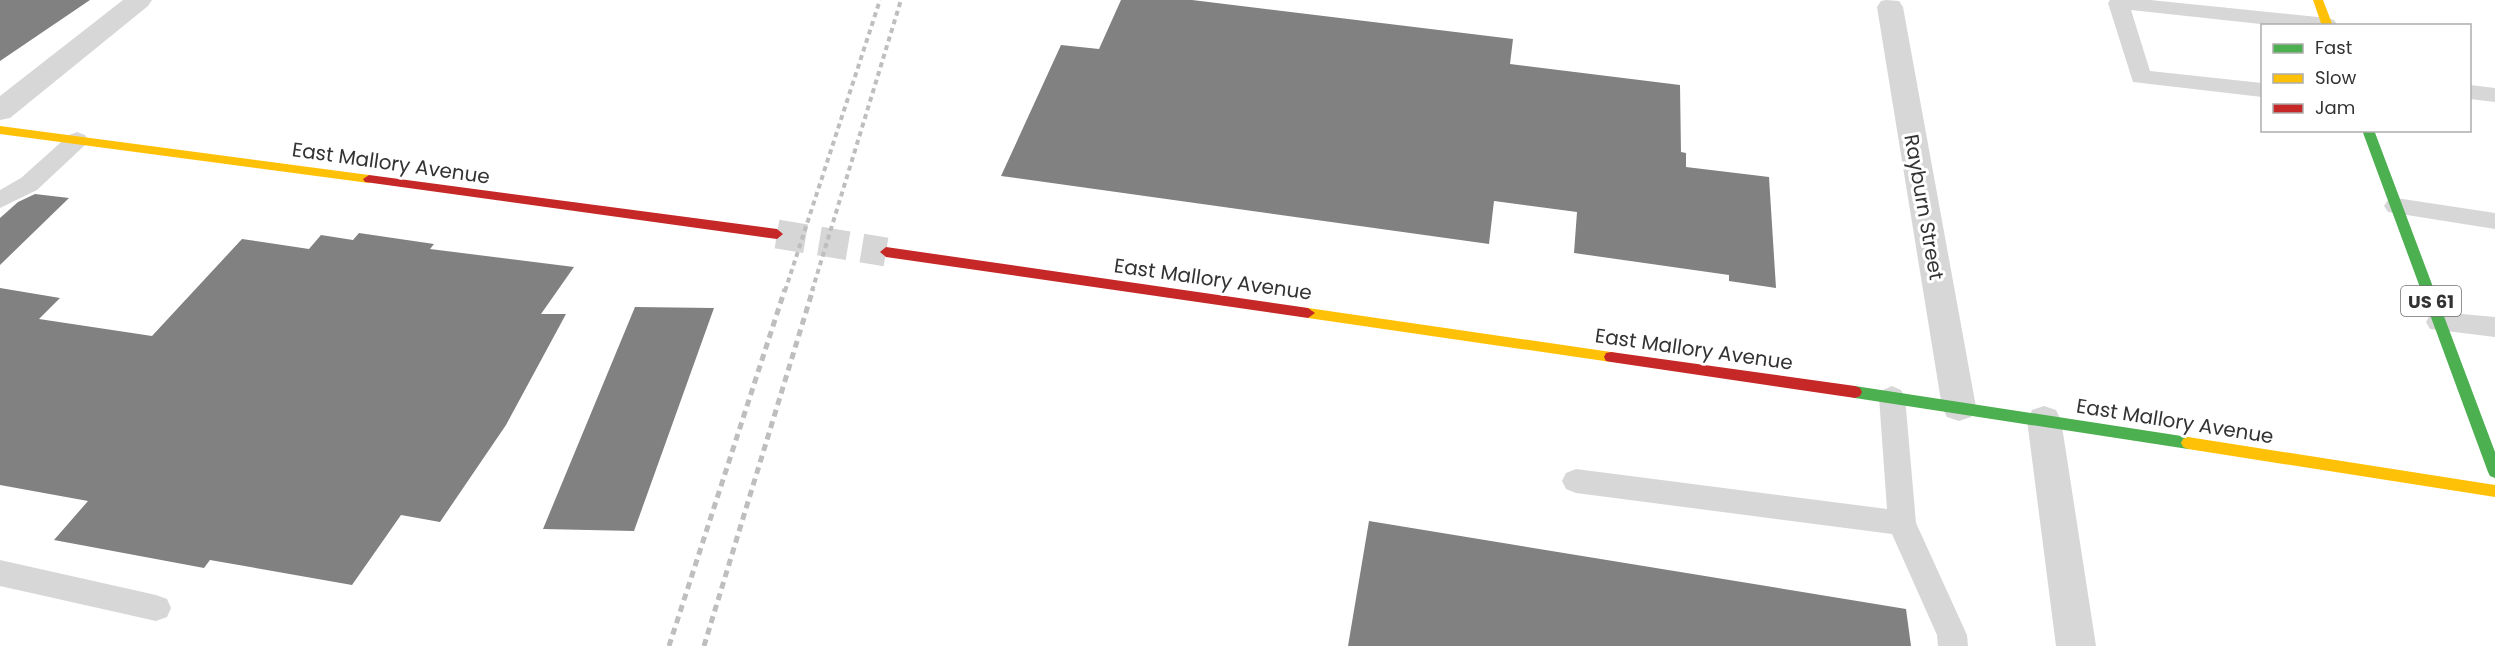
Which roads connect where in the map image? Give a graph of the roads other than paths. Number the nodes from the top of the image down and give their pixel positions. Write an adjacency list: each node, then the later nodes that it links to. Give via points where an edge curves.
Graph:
1 (139, 0): 9 (street)
2 (2318, 0): 5 (main road)
3 (1890, 7): 21 (street, Rayburn Street)
4 (2318, 24): 6 (lane, via 2118,3 2141,77)
5 (2327, 24)
6 (2261, 90)
7 (2471, 92): 8 (lane)
8 (2495, 95)
9 (0, 111)
10 (0, 130): 12 (main road, East Mallory Avenue)
11 (2369, 132): 14 (main road, US 61)
12 (77, 140): 13 (lane, via 29,184); 16 (main road, East Mallory Avenue)
13 (0, 200)
14 (2396, 206): 15 (lane); 18 (main road, US 61)
15 (2495, 221)
16 (777, 234)
17 (886, 252): 20 (main road, East Mallory Avenue)
18 (2439, 322): 19 (lane); 23 (main road, US 61)
19 (2495, 327)
20 (1892, 397): 21 (main road, East Mallory Avenue); 26 (lane)
21 (1959, 407): 22 (main road, East Mallory Avenue)
22 (2044, 420): 25 (main road, East Mallory Avenue); 30 (street)
23 (2495, 471)
24 (1576, 481): 26 (lane)
25 (2495, 491)
26 (1902, 523): 29 (lane, via 1952,635)
27 (0, 573): 28 (lane)
28 (156, 608)
29 (1953, 646)
30 (2076, 646)

